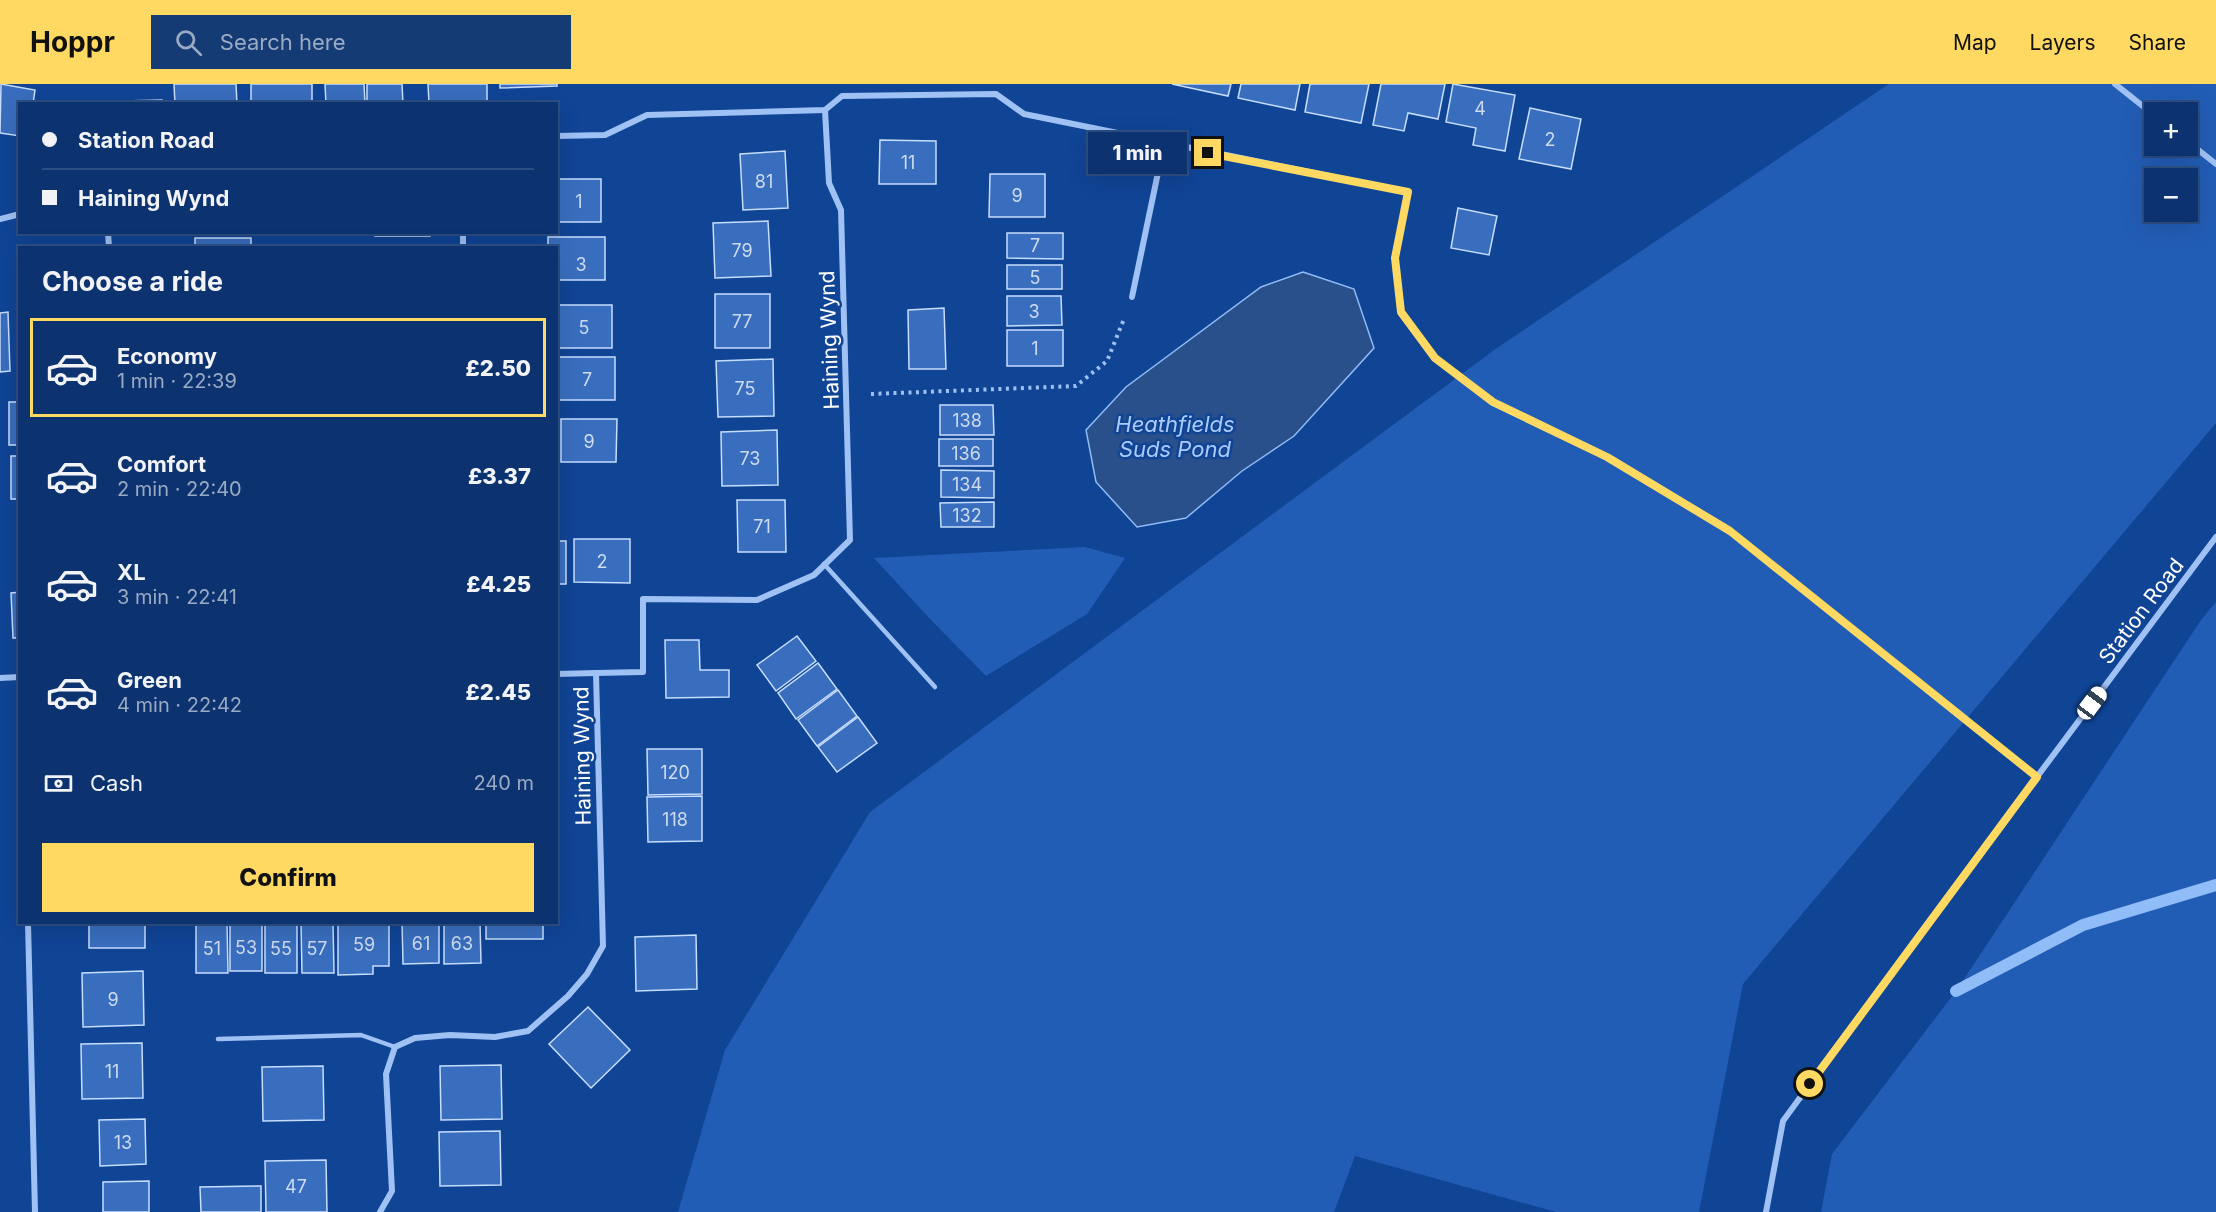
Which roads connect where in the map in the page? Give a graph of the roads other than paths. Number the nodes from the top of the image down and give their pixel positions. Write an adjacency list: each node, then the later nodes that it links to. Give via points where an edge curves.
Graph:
1 (2115, 84): 2 (street)
2 (2144, 107)
3 (825, 110): 4 (street, via 647,115 605,135); 5 (street, via 842,96 996,94 1024,114); 12 (street, Haining Wynd, via 829,183 841,210 850,540)
4 (558, 136)
5 (1164, 144): 10 (street); 18 (street, via 1408,192 1395,258 1401,312 1435,358 1493,402 1607,457 1730,531)
6 (2198, 150): 7 (street)
7 (2216, 164)
8 (18, 214): 9 (street)
9 (0, 219)
10 (1132, 297)
11 (2216, 537): 18 (street, Station Road)
12 (824, 564): 13 (street, Haining Wynd, via 813,574 757,600 643,599 643,672); 17 (lane)
13 (596, 673): 14 (street); 21 (street, Haining Wynd, via 603,946 568,996 528,1031 495,1037 415,1038)
14 (558, 674)
15 (18, 677): 16 (street)
16 (0, 678)
17 (935, 687)
18 (2037, 777): 24 (street, Station Road, via 1783,1121)
19 (28, 924): 22 (street)
20 (218, 1039): 21 (lane, via 361,1035)
21 (395, 1047): 23 (street, via 386,1074 392,1191)
22 (35, 1212)
23 (380, 1212)
24 (1766, 1212)

